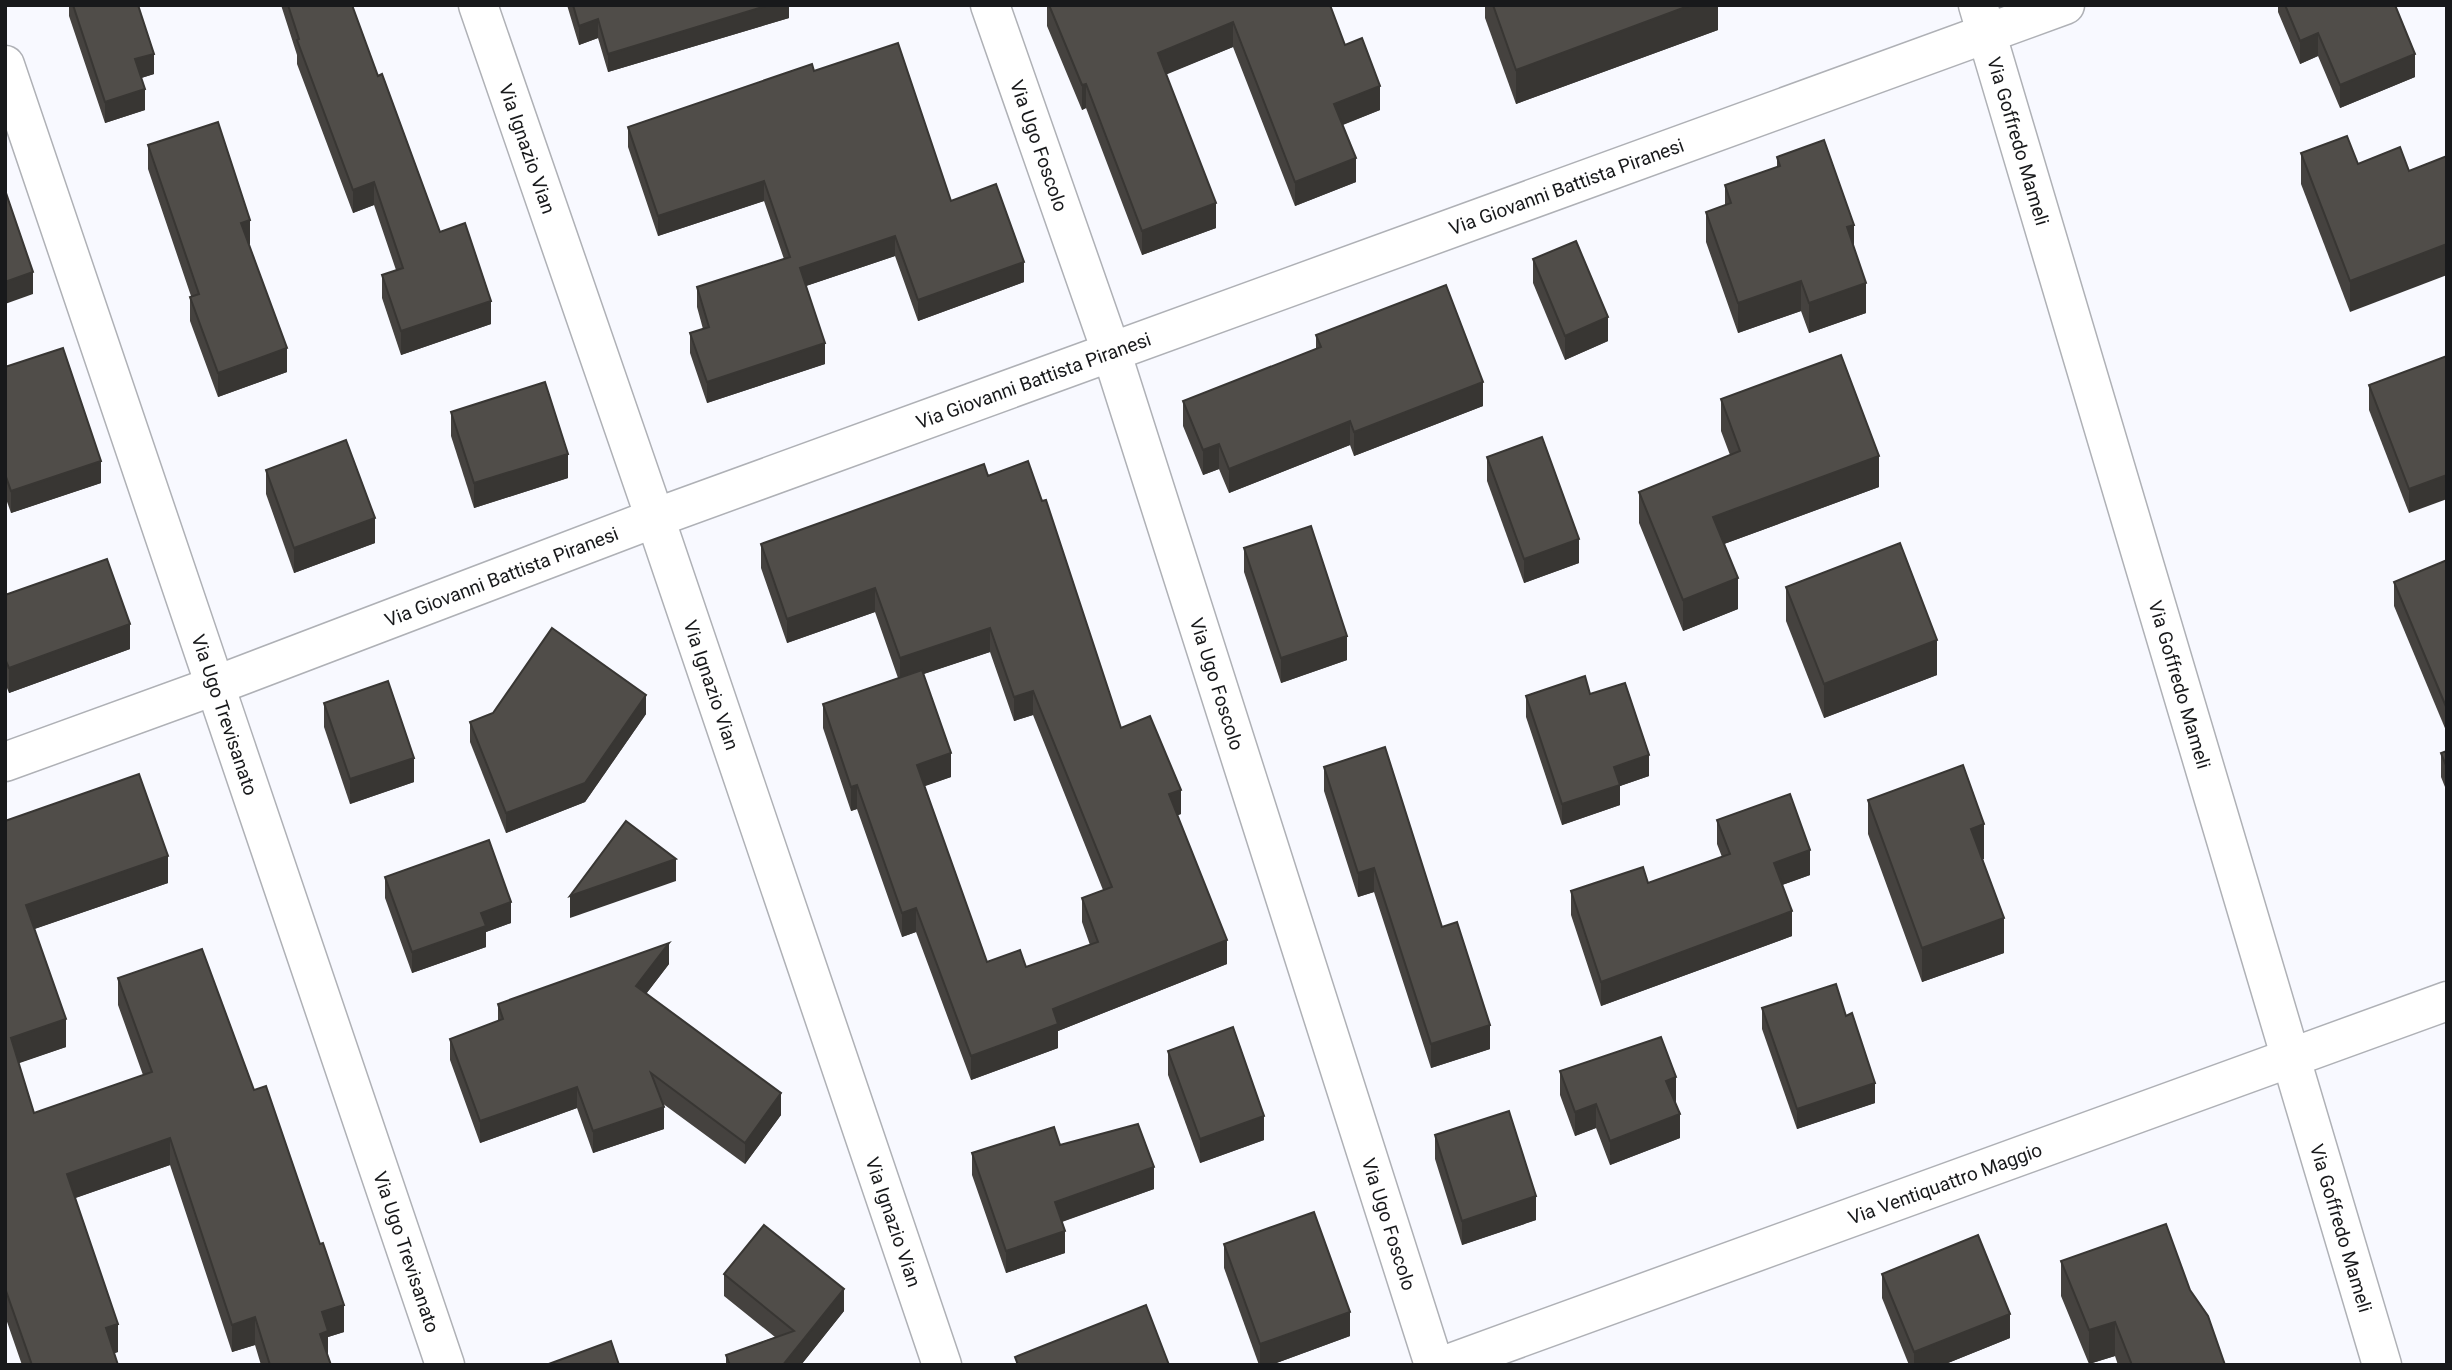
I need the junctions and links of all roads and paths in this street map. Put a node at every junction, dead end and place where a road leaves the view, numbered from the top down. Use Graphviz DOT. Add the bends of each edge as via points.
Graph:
graph roads {
  1 [pos="478,5"];
  2 [pos="990,5"];
  3 [pos="2065,5"];
  4 [pos="1982,20"];
  5 [pos="5,65"];
  6 [pos="1111,351"];
  7 [pos="655,518"];
  8 [pos="215,686"];
  9 [pos="5,762"];
  10 [pos="2447,1001"];
  11 [pos="2291,1058"];
  12 [pos="445,1365"];
  13 [pos="942,1365"];
  14 [pos="1433,1365"];
  15 [pos="1445,1365"];
  16 [pos="2382,1365"];
  1 -- 7 [label="street, Via Ignazio Vian"];
  2 -- 6 [label="street, Via Ugo Foscolo"];
  3 -- 4 [label="street, Via Giovanni Battista Piranesi"];
  4 -- 6 [label="street, Via Giovanni Battista Piranesi"];
  4 -- 11 [label="street, Via Goffredo Mameli"];
  5 -- 8 [label="street, Via Ugo Trevisanato"];
  6 -- 7 [label="street, Via Giovanni Battista Piranesi"];
  6 -- 14 [label="street, Via Ugo Foscolo"];
  7 -- 8 [label="street, Via Giovanni Battista Piranesi"];
  7 -- 13 [label="street, Via Ignazio Vian"];
  8 -- 9 [label="street, Via Giovanni Battista Piranesi"];
  8 -- 12 [label="street, Via Ugo Trevisanato"];
  10 -- 11 [label="street, Via Ventiquattro Maggio"];
  11 -- 15 [label="street, Via Ventiquattro Maggio"];
  11 -- 16 [label="street, Via Goffredo Mameli"];
}
